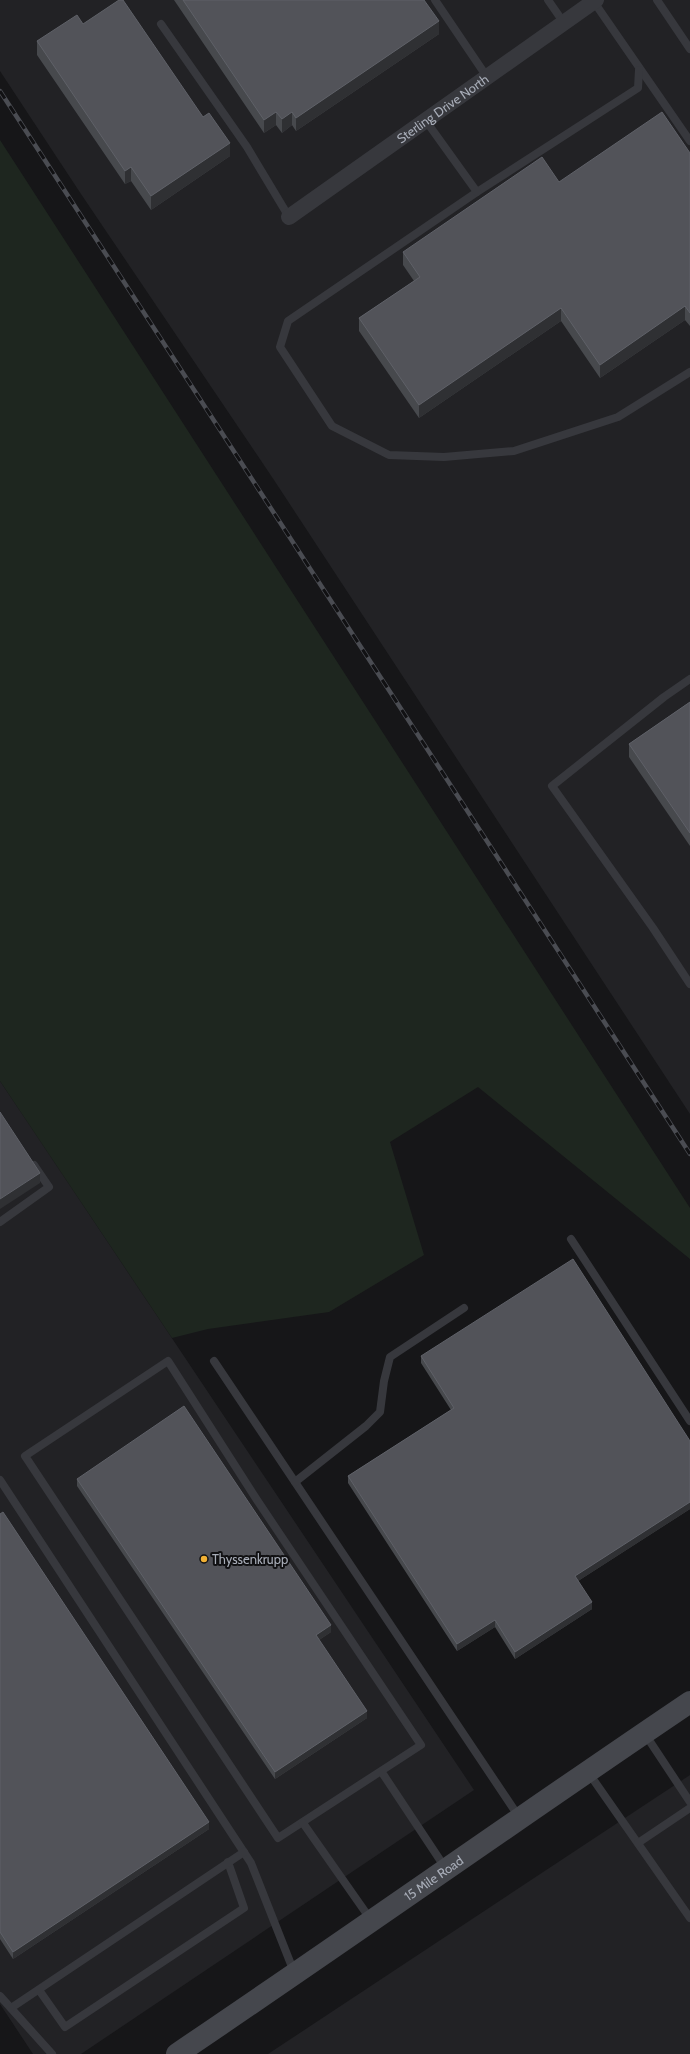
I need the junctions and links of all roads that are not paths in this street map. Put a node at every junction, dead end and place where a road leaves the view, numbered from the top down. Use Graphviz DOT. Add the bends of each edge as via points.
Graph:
graph roads {
  1 [pos="435,0"];
  2 [pos="548,0"];
  3 [pos="657,0"];
  4 [pos="595,1"];
  5 [pos="564,23"];
  6 [pos="161,24"];
  7 [pos="690,49"];
  8 [pos="639,70"];
  9 [pos="487,77"];
  10 [pos="426,121"];
  11 [pos="690,141"];
  12 [pos="477,192"];
  13 [pos="289,218"];
  14 [pos="690,372"];
  15 [pos="690,679"];
  16 [pos="690,984"];
  17 [pos="29,1156"];
  18 [pos="0,1222"];
  19 [pos="571,1239"];
  20 [pos="464,1308"];
  21 [pos="214,1361"];
  22 [pos="690,1421"];
  23 [pos="0,1480"];
  24 [pos="295,1482"];
  25 [pos="690,1702"];
  26 [pos="644,1733"];
  27 [pos="381,1771"];
  28 [pos="587,1772"];
  29 [pos="690,1802"];
  30 [pos="690,1808"];
  31 [pos="519,1817"];
  32 [pos="303,1823"];
  33 [pos="638,1843"];
  34 [pos="244,1852"];
  35 [pos="228,1862"];
  36 [pos="446,1870"];
  37 [pos="690,1918"];
  38 [pos="372,1922"];
  39 [pos="295,1975"];
  40 [pos="39,1990"];
  41 [pos="0,1996"];
  42 [pos="11,2008"];
  43 [pos="52,2054"];
  44 [pos="177,2054"];
  1 -- 9 [label="lane"];
  2 -- 5 [label="lane"];
  3 -- 7 [label="lane"];
  4 -- 5 [label="street, Sterling Drive North"];
  4 -- 8 [label="lane"];
  5 -- 9 [label="street, Sterling Drive North"];
  6 -- 13 [label="lane" via="247,147"];
  8 -- 11 [label="lane"];
  8 -- 12 [label="lane" via="638,88"];
  9 -- 10 [label="street, Sterling Drive North"];
  10 -- 12 [label="lane"];
  10 -- 13 [label="street, Sterling Drive North"];
  12 -- 14 [label="lane" via="288,321 280,347 332,426 389,454 444,457 514,451 618,417"];
  15 -- 16 [label="lane" via="552,786"];
  17 -- 18 [label="lane" via="49,1187"];
  19 -- 22 [label="lane"];
  20 -- 24 [label="lane" via="390,1356 380,1412"];
  21 -- 24 [label="lane"];
  23 -- 34 [label="lane"];
  24 -- 31 [label="lane"];
  25 -- 26 [label="main road, 15 Mile Road"];
  26 -- 28 [label="main road, 15 Mile Road"];
  26 -- 29 [label="lane"];
  27 -- 32 [label="lane"];
  27 -- 32 [label="lane" via="420,1745 168,1361 25,1456 278,1838"];
  27 -- 36 [label="lane"];
  28 -- 31 [label="main road, 15 Mile Road"];
  28 -- 33 [label="lane"];
  30 -- 33 [label="lane"];
  31 -- 36 [label="main road, 15 Mile Road"];
  32 -- 38 [label="lane"];
  33 -- 37 [label="lane"];
  34 -- 35 [label="lane"];
  34 -- 39 [label="lane" via="251,1863"];
  35 -- 40 [label="lane"];
  35 -- 40 [label="lane" via="244,1908 65,2027"];
  36 -- 38 [label="main road, 15 Mile Road"];
  38 -- 39 [label="main road, 15 Mile Road"];
  39 -- 44 [label="main road, 15 Mile Road"];
  40 -- 42 [label="lane"];
  41 -- 42 [label="lane"];
  42 -- 43 [label="lane"];
}
